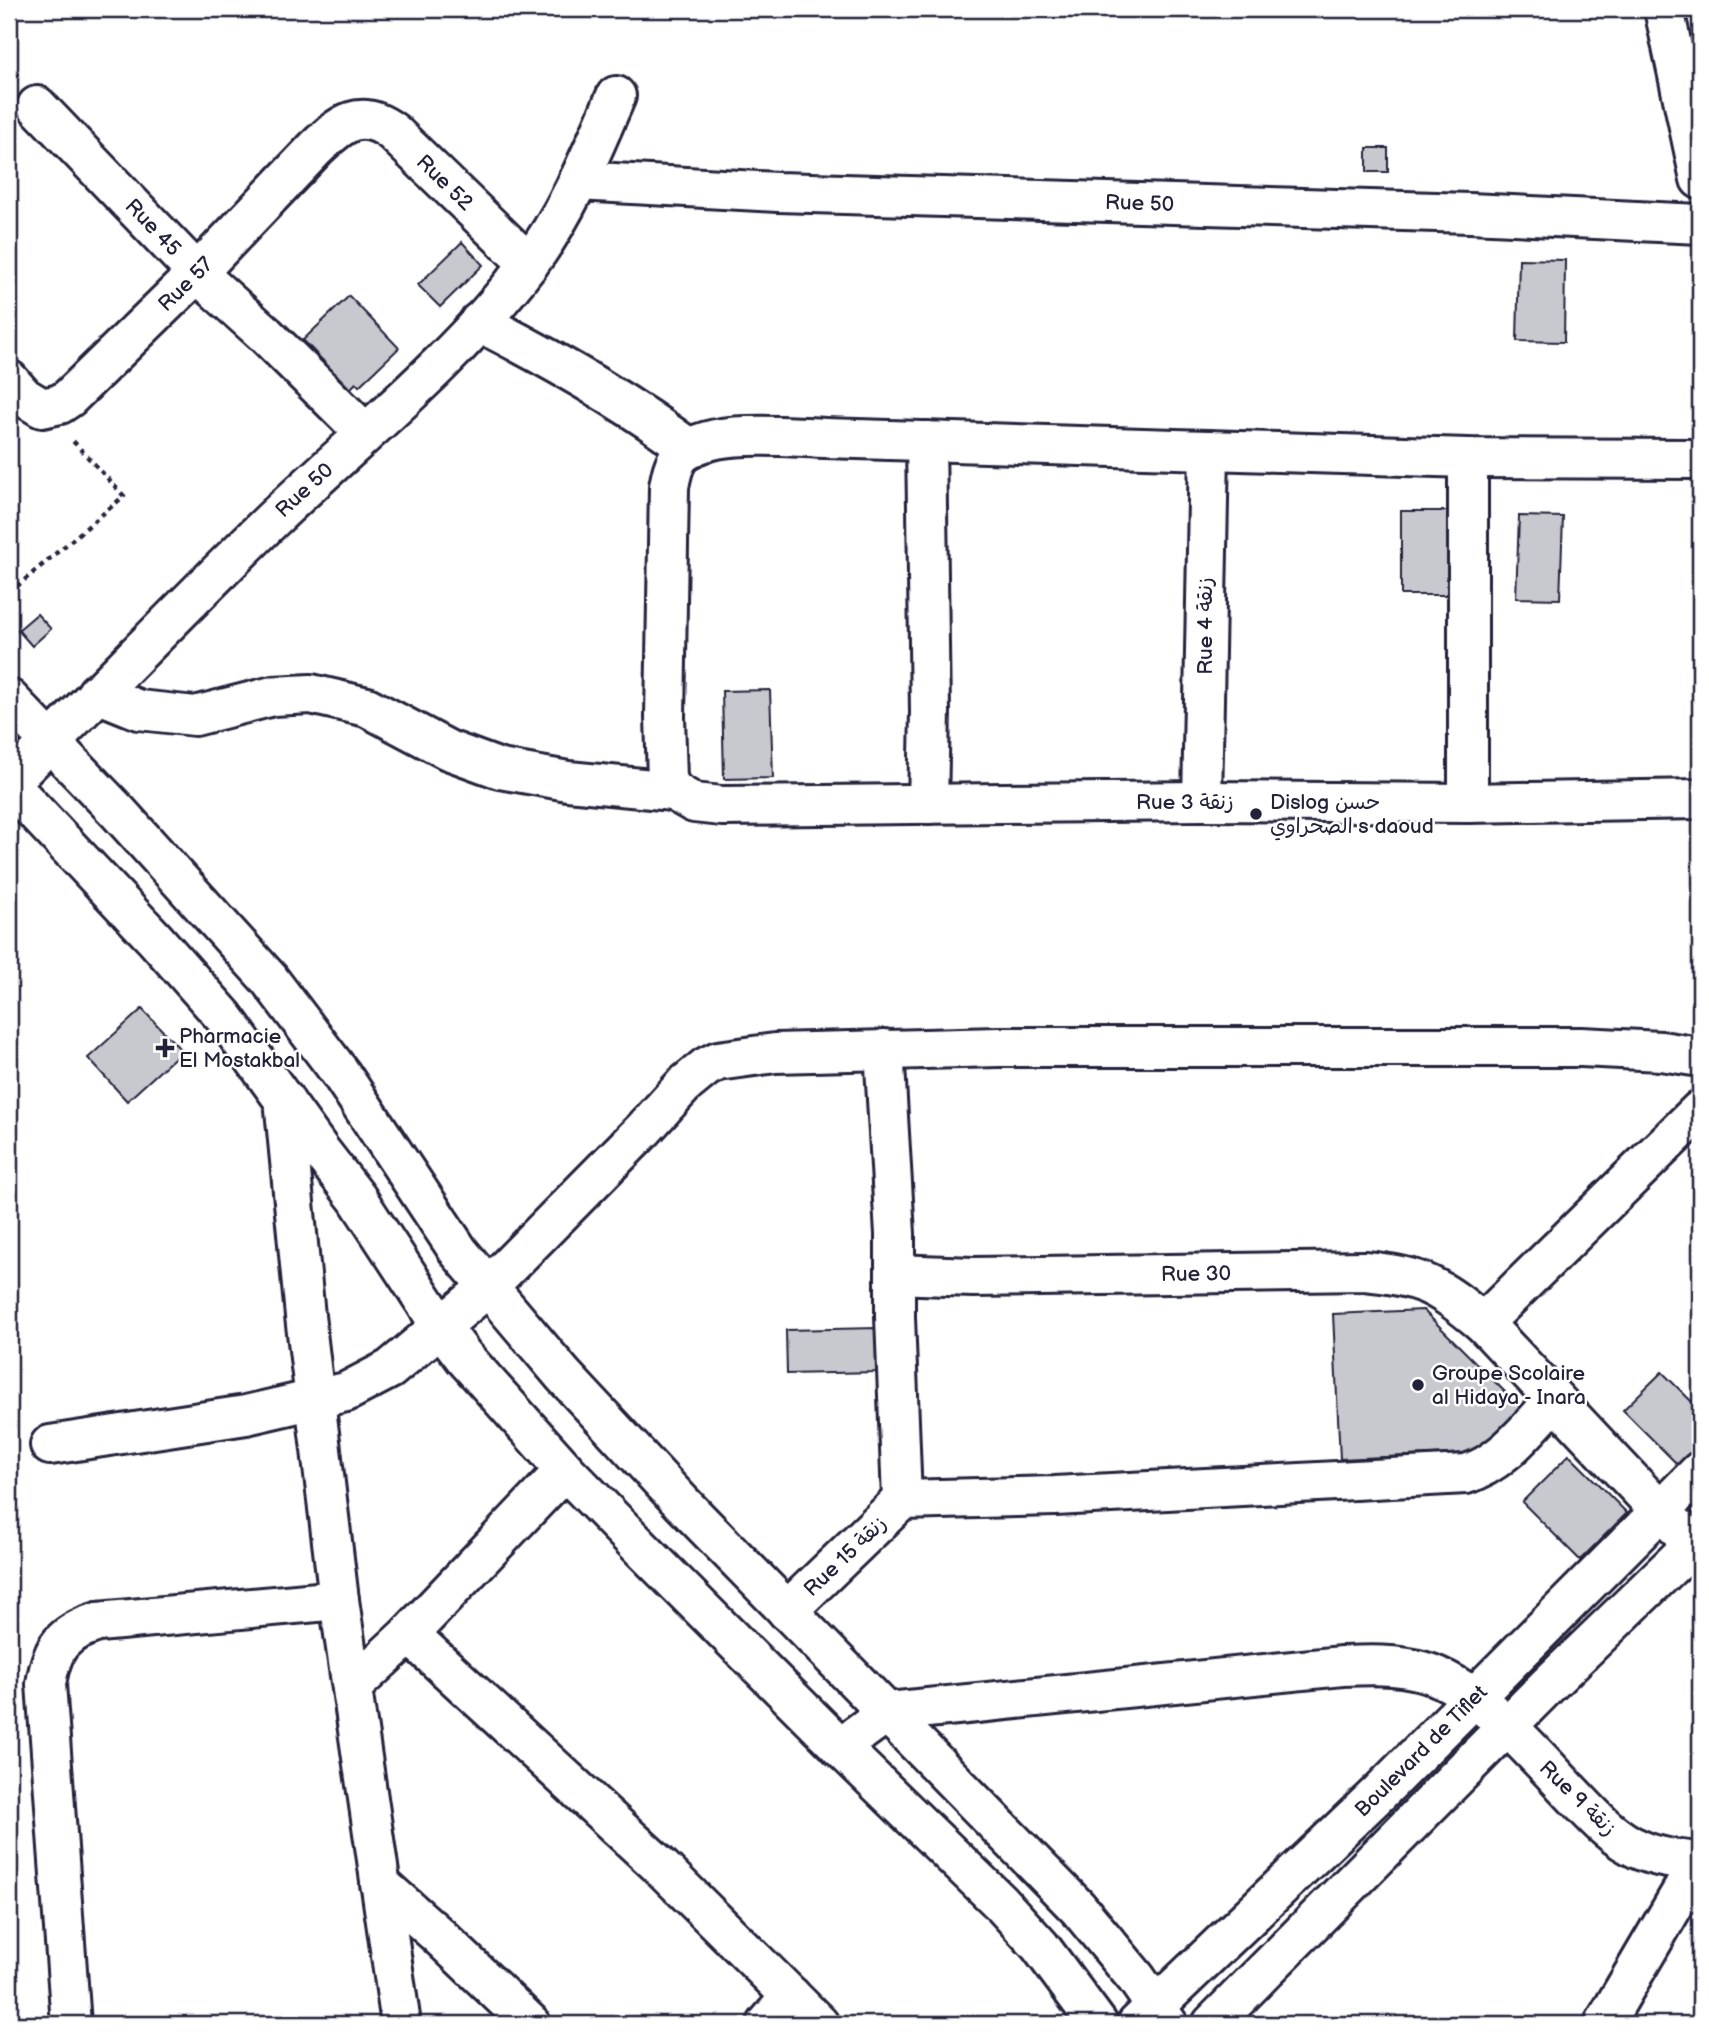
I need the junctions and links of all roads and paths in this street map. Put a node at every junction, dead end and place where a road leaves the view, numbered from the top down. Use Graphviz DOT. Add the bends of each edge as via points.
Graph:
graph roads {
  1 [pos="1664,9"];
  2 [pos="616,96"];
  3 [pos="37,106"];
  4 [pos="354,120"];
  5 [pos="1700,178"];
  6 [pos="578,181"];
  7 [pos="1700,224"];
  8 [pos="529,264"];
  9 [pos="197,273"];
  10 [pos="479,322"];
  11 [pos="9,380"];
  12 [pos="42,408"];
  13 [pos="365,433"];
  14 [pos="926,441"];
  15 [pos="690,449"];
  16 [pos="1209,450"];
  17 [pos="1468,458"];
  18 [pos="1700,459"];
  19 [pos="9,593"];
  20 [pos="97,693"];
  21 [pos="9,699"];
  22 [pos="51,741"];
  23 [pos="9,783"];
  24 [pos="673,791"];
  25 [pos="1700,799"];
  26 [pos="1202,801"];
  27 [pos="1468,803"];
  28 [pos="928,804"];
  29 [pos="884,1049"];
  30 [pos="1700,1057"];
  31 [pos="284,1099"];
  32 [pos="1700,1110"];
  33 [pos="895,1274"];
  34 [pos="488,1287"];
  35 [pos="1483,1323"];
  36 [pos="442,1328"];
  37 [pos="315,1399"];
  38 [pos="1555,1401"];
  39 [pos="50,1445"];
  40 [pos="565,1470"];
  41 [pos="1700,1471"];
  42 [pos="902,1500"];
  43 [pos="1660,1511"];
  44 [pos="1698,1543"];
  45 [pos="340,1600"];
  46 [pos="787,1611"];
  47 [pos="410,1634"];
  48 [pos="352,1687"];
  49 [pos="1474,1697"];
  50 [pos="888,1712"];
  51 [pos="1506,1727"];
  52 [pos="840,1747"];
  53 [pos="1700,1862"];
  54 [pos="380,1884"];
  55 [pos="779,2010"];
  56 [pos="1154,2018"];
  57 [pos="71,2024"];
  58 [pos="401,2024"];
  59 [pos="531,2024"];
  60 [pos="820,2024"];
  61 [pos="1098,2024"];
  62 [pos="1212,2024"];
  63 [pos="1604,2024"];
  1 -- 5 [label="street"];
  2 -- 6 [label="street, Rue 50"];
  3 -- 9 [label="street, Rue 45"];
  4 -- 8 [label="street, Rue 52" via="371,119 393,132"];
  4 -- 9 [label="street, Rue 57" via="333,131"];
  6 -- 7 [label="street, Rue 50"];
  6 -- 8 [label="street, Rue 50"];
  8 -- 10 [label="street, Rue 50"];
  9 -- 12 [label="street, Rue 57" via="69,398"];
  9 -- 13 [label="street, Rue 45"];
  10 -- 13 [label="street, Rue 50"];
  10 -- 15 [label="street" via="607,393"];
  11 -- 12 [label="street"];
  12 -- 19 [label="path" via="124,496"];
  13 -- 20 [label="street, Rue 50"];
  14 -- 15 [label="street" via="753,437 701,442"];
  14 -- 16 [label="street"];
  14 -- 28 [label="street"];
  15 -- 24 [label="street" via="676,463 669,487 665,717 667,779"];
  16 -- 17 [label="street"];
  16 -- 26 [label="street, Rue 4 زنقة"];
  17 -- 18 [label="street"];
  17 -- 27 [label="street"];
  20 -- 22 [label="street, Rue 50"];
  20 -- 24 [label="street, Rue 3 زنقة" via="139,710 195,716 273,696 311,694 367,708 448,750 500,769"];
  21 -- 22 [label="street"];
  22 -- 23 [label="street, Rue 50"];
  22 -- 34 [label="street" via="224,928 308,1028 459,1252"];
  23 -- 31 [label="street" via="224,1017"];
  24 -- 28 [label="street, Rue 3 زنقة" via="694,803 722,806"];
  25 -- 27 [label="street, Rue 3 زنقة"];
  26 -- 27 [label="street, Rue 3 زنقة"];
  26 -- 28 [label="street, Rue 3 زنقة"];
  29 -- 30 [label="street" via="1526,1046 1661,1051"];
  29 -- 33 [label="street"];
  29 -- 34 [label="street" via="744,1056 706,1067"];
  31 -- 36 [label="street" via="357,1198"];
  31 -- 37 [label="street"];
  32 -- 35 [label="street"];
  33 -- 35 [label="street, Rue 30" via="1400,1274 1437,1288"];
  33 -- 42 [label="street"];
  34 -- 36 [label="street"];
  34 -- 46 [label="street" via="611,1429"];
  35 -- 38 [label="street, Rue 30"];
  36 -- 37 [label="street" via="390,1369 346,1392"];
  36 -- 40 [label="street"];
  37 -- 39 [label="street" via="210,1421"];
  37 -- 45 [label="street"];
  38 -- 42 [label="street" via="1499,1456 1474,1471 1458,1474"];
  38 -- 43 [label="street, Rue 30"];
  40 -- 47 [label="street"];
  40 -- 52 [label="street"];
  41 -- 43 [label="street, Boulevard de Tiflet"];
  42 -- 46 [label="street, Rue 15 زنقة"];
  43 -- 44 [label="street, Rue 30"];
  43 -- 49 [label="street, Boulevard de Tiflet"];
  44 -- 51 [label="street, Boulevard de Tiflet"];
  45 -- 48 [label="street"];
  45 -- 57 [label="street" via="98,1622 70,1633 56,1649 49,1667 47,1698"];
  46 -- 50 [label="street"];
  47 -- 48 [label="street"];
  47 -- 55 [label="street" via="659,1865"];
  48 -- 54 [label="street"];
  49 -- 50 [label="street, Rue 9 زنقة" via="1423,1671 1379,1665"];
  49 -- 51 [label="street, Rue 9 زنقة"];
  49 -- 56 [label="street, Boulevard de Tiflet"];
  50 -- 52 [label="street"];
  50 -- 56 [label="street" via="1078,1908"];
  51 -- 53 [label="street, Rue 9 زنقة" via="1625,1842 1657,1856"];
  51 -- 62 [label="street, Boulevard de Tiflet"];
  52 -- 61 [label="street" via="1000,1902 1040,1946"];
  53 -- 63 [label="street"];
  54 -- 58 [label="street"];
  54 -- 59 [label="street"];
  55 -- 60 [label="street"];
}
